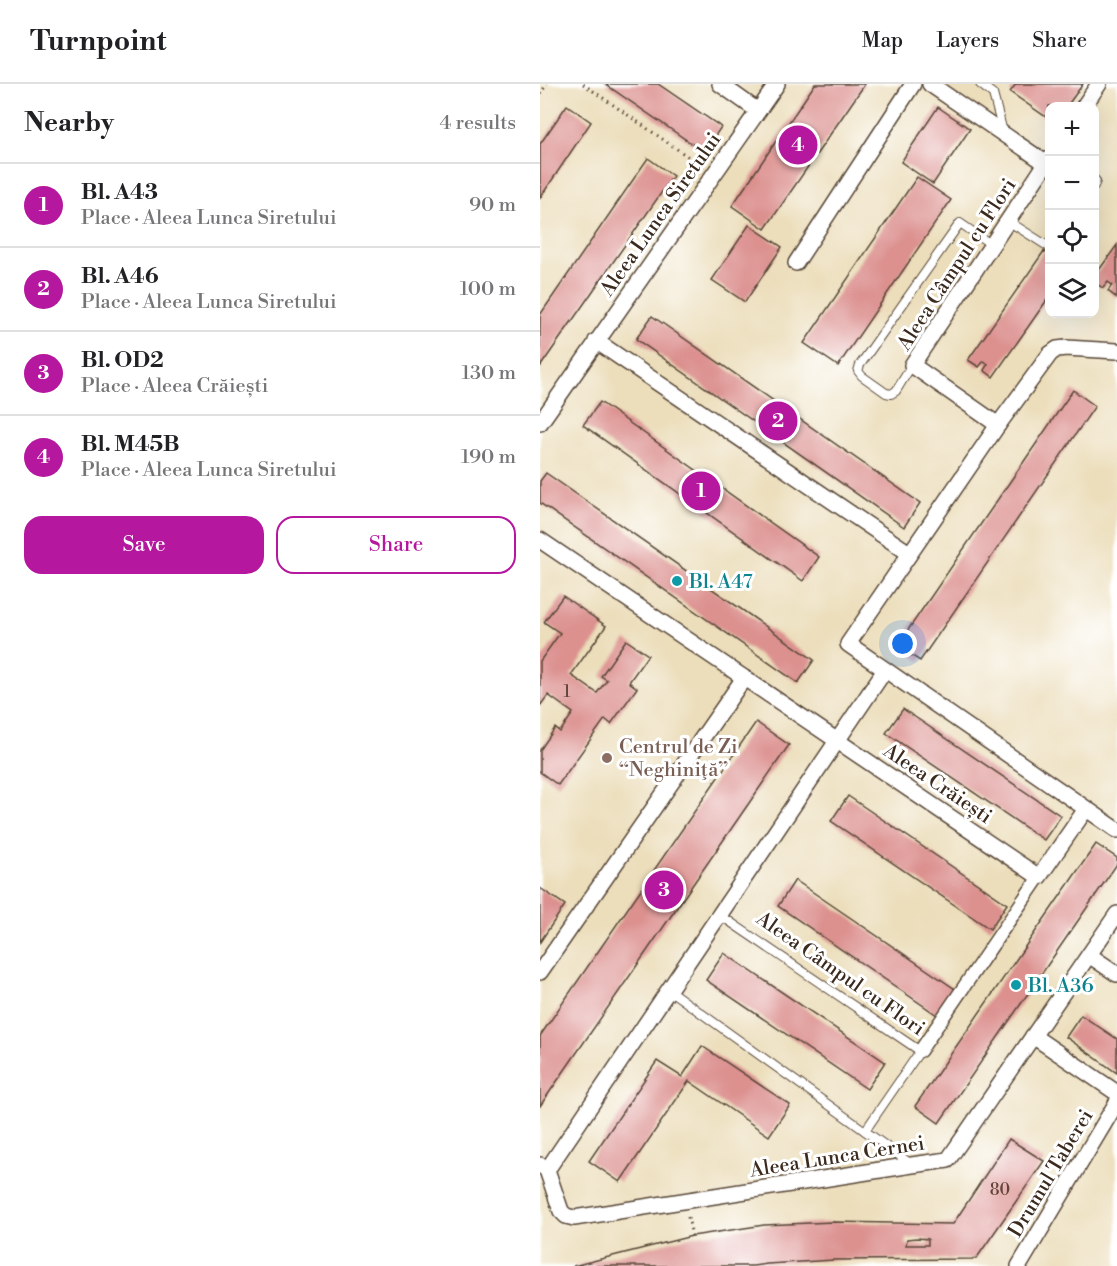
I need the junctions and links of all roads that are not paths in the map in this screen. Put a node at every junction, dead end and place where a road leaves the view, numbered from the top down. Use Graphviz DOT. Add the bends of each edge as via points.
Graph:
graph roads {
  1 [pos="720,84"];
  2 [pos="777,84"];
  3 [pos="913,84"];
  4 [pos="930,84"];
  5 [pos="980,84"];
  6 [pos="1100,84"];
  7 [pos="1087,102"];
  8 [pos="758,111"];
  9 [pos="1004,135"];
  10 [pos="1045,159"];
  11 [pos="1045,166"];
  12 [pos="1008,221"];
  13 [pos="1045,244"];
  14 [pos="992,245"];
  15 [pos="795,263"];
  16 [pos="596,341"];
  17 [pos="1117,351"];
  18 [pos="912,365"];
  19 [pos="540,423"];
  20 [pos="998,425"];
  21 [pos="540,540"];
  22 [pos="909,553"];
  23 [pos="885,670"];
  24 [pos="744,678"];
  25 [pos="837,741"];
  26 [pos="1086,809"];
  27 [pos="1117,830"];
  28 [pos="1039,877"];
  29 [pos="1117,914"];
  30 [pos="720,915"];
  31 [pos="1089,955"];
  32 [pos="540,972"];
  33 [pos="1117,974"];
  34 [pos="669,990"];
  35 [pos="1033,1036"];
  36 [pos="920,1051"];
  37 [pos="1117,1093"];
  38 [pos="1117,1102"];
  39 [pos="865,1131"];
  40 [pos="912,1165"];
  41 [pos="543,1168"];
  42 [pos="1019,1266"];
  1 -- 8 [label="street"];
  2 -- 8 [label="street, Aleea Lunca Siretului"];
  3 -- 15 [label="street"];
  4 -- 9 [label="street"];
  5 -- 9 [label="lane" via="993,94"];
  6 -- 7 [label="street"];
  8 -- 16 [label="street, Aleea Lunca Siretului"];
  9 -- 10 [label="street"];
  11 -- 12 [label="street, Aleea Câmpul cu Flori"];
  12 -- 13 [label="lane"];
  12 -- 14 [label="street, Aleea Câmpul cu Flori"];
  14 -- 18 [label="street, Aleea Câmpul cu Flori"];
  14 -- 18 [label="lane" via="960,224 858,371 891,394"];
  16 -- 19 [label="street, Aleea Lunca Siretului"];
  16 -- 22 [label="street"];
  17 -- 20 [label="street" via="1057,349"];
  18 -- 20 [label="street, Aleea Câmpul cu Flori"];
  20 -- 22 [label="street"];
  21 -- 24 [label="street, Aleea Crăiești"];
  22 -- 23 [label="street" via="849,644"];
  23 -- 25 [label="street"];
  23 -- 26 [label="street"];
  24 -- 25 [label="street, Aleea Crăiești"];
  24 -- 32 [label="street"];
  25 -- 28 [label="street, Aleea Crăiești"];
  25 -- 30 [label="street"];
  26 -- 27 [label="street"];
  26 -- 28 [label="street"];
  28 -- 36 [label="street"];
  29 -- 31 [label="street, Aleea Lunca Cernei"];
  30 -- 34 [label="street"];
  30 -- 36 [label="lane, Aleea Câmpul cu Flori"];
  31 -- 33 [label="street"];
  31 -- 35 [label="street, Aleea Lunca Cernei"];
  34 -- 39 [label="lane"];
  34 -- 41 [label="street"];
  35 -- 37 [label="street"];
  35 -- 40 [label="street, Aleea Lunca Cernei" via="948,1160"];
  36 -- 39 [label="lane, Aleea Câmpul cu Flori"];
  38 -- 42 [label="street, Drumul Taberei"];
  39 -- 40 [label="lane"];
  40 -- 41 [label="street, Aleea Lunca Cernei" via="573,1218 561,1211"];
}
